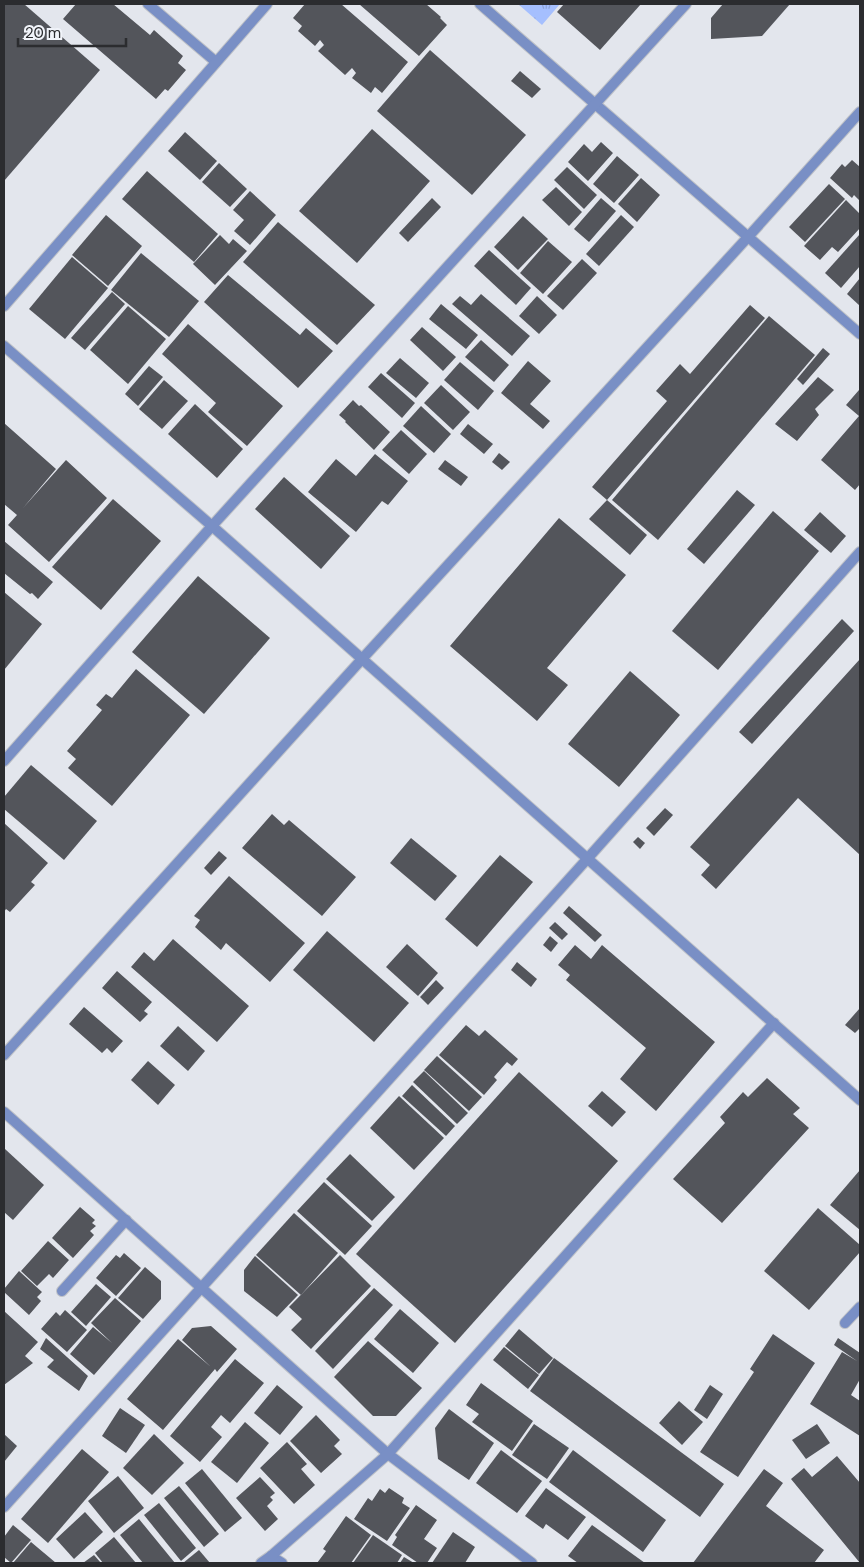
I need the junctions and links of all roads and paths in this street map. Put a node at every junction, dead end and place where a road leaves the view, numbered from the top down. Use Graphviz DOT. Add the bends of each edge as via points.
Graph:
graph roads {
  1 [pos="148,4"];
  2 [pos="267,4"];
  3 [pos="480,4"];
  4 [pos="686,4"];
  5 [pos="216,62"];
  6 [pos="596,104"];
  7 [pos="860,112"];
  8 [pos="748,237"];
  9 [pos="4,306"];
  10 [pos="860,334"];
  11 [pos="4,346"];
  12 [pos="212,526"];
  13 [pos="860,552"];
  14 [pos="362,659"];
  15 [pos="4,761"];
  16 [pos="588,858"];
  17 [pos="774,1023"];
  18 [pos="4,1056"];
  19 [pos="860,1100"];
  20 [pos="4,1112"];
  21 [pos="126,1220"];
  22 [pos="202,1288"];
  23 [pos="62,1291"];
  24 [pos="860,1307"];
  25 [pos="845,1323"];
  26 [pos="388,1454"];
  27 [pos="4,1507"];
  28 [pos="271,1556"];
  29 [pos="260,1563"];
  30 [pos="282,1563"];
  31 [pos="532,1563"];
  1 -- 5 [label="street"];
  2 -- 5 [label="street"];
  3 -- 6 [label="street"];
  4 -- 6 [label="street"];
  5 -- 9 [label="street"];
  6 -- 8 [label="street"];
  6 -- 12 [label="street"];
  7 -- 8 [label="street"];
  8 -- 10 [label="street"];
  8 -- 14 [label="street"];
  11 -- 12 [label="street"];
  12 -- 14 [label="street"];
  12 -- 15 [label="street"];
  13 -- 16 [label="street"];
  14 -- 16 [label="street"];
  14 -- 18 [label="street"];
  16 -- 17 [label="street"];
  16 -- 22 [label="street"];
  17 -- 19 [label="street"];
  17 -- 26 [label="street"];
  20 -- 21 [label="street"];
  21 -- 22 [label="street"];
  21 -- 23 [label="street"];
  22 -- 26 [label="street"];
  22 -- 27 [label="street"];
  24 -- 25 [label="street"];
  26 -- 28 [label="street"];
  26 -- 31 [label="street"];
  28 -- 29 [label="street"];
  28 -- 30 [label="street"];
}
